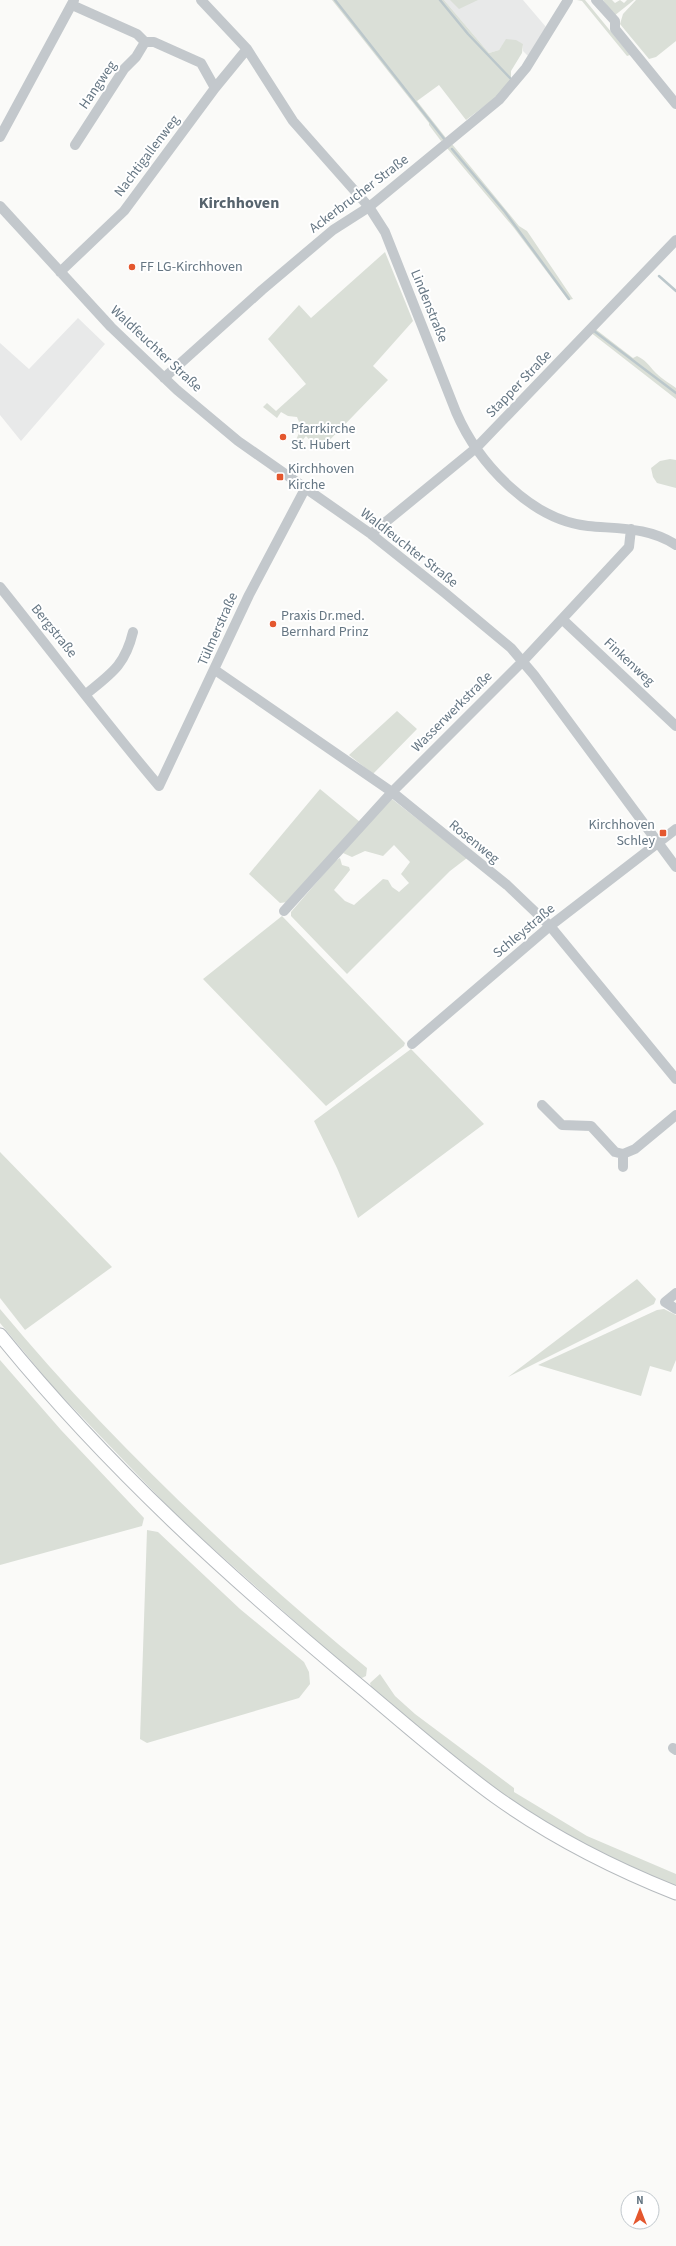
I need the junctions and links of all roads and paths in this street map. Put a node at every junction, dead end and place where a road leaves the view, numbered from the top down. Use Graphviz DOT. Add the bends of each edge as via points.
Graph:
graph roads {
  1 [pos="201,0"];
  2 [pos="568,0"];
  3 [pos="596,0"];
  4 [pos="73,2"];
  5 [pos="144,42"];
  6 [pos="247,49"];
  7 [pos="215,88"];
  8 [pos="676,104"];
  9 [pos="0,136"];
  10 [pos="75,145"];
  11 [pos="0,206"];
  12 [pos="369,207"];
  13 [pos="676,240"];
  14 [pos="60,272"];
  15 [pos="164,378"];
  16 [pos="476,448"];
  17 [pos="306,486"];
  18 [pos="631,529"];
  19 [pos="371,534"];
  20 [pos="676,545"];
  21 [pos="0,586"];
  22 [pos="562,619"];
  23 [pos="133,632"];
  24 [pos="523,662"];
  25 [pos="215,670"];
  26 [pos="86,694"];
  27 [pos="676,726"];
  28 [pos="159,786"];
  29 [pos="392,792"];
  30 [pos="676,829"];
  31 [pos="657,843"];
  32 [pos="676,867"];
  33 [pos="284,912"];
  34 [pos="550,926"];
  35 [pos="412,1044"];
  36 [pos="676,1079"];
  37 [pos="542,1106"];
  38 [pos="676,1115"];
  39 [pos="623,1154"];
  40 [pos="623,1167"];
  41 [pos="676,1292"];
  42 [pos="676,1309"];
  43 [pos="0,1335"];
  44 [pos="676,1893"];
  1 -- 6 [label="street, Lindenstraße"];
  2 -- 12 [label="street, Ackerbrucher Straße" via="526,68 499,100"];
  3 -- 8 [label="street" via="615,21 615,29"];
  4 -- 5 [label="street" via="138,34"];
  4 -- 9 [label="street"];
  5 -- 7 [label="street" via="154,42 201,63"];
  5 -- 10 [label="street, Hangweg"];
  6 -- 7 [label="street, Nachtigallenweg"];
  6 -- 12 [label="street, Lindenstraße" via="293,121"];
  7 -- 14 [label="street, Nachtigallenweg" via="124,211"];
  11 -- 14 [label="street, Waldfeuchter Straße"];
  12 -- 15 [label="street, Ackerbrucher Straße" via="312,247"];
  12 -- 16 [label="street, Lindenstraße" via="384,232 456,412 467,436"];
  13 -- 16 [label="street, Stapper Straße"];
  14 -- 15 [label="street, Waldfeuchter Straße" via="114,331"];
  15 -- 17 [label="street, Waldfeuchter Straße" via="238,441"];
  16 -- 18 [label="street, Lindenstraße" via="517,493 529,504 544,512 562,521 587,526"];
  16 -- 19 [label="street, Stapper Straße"];
  17 -- 19 [label="street, Waldfeuchter Straße"];
  17 -- 25 [label="street, Tülmerstraße" via="262,568"];
  18 -- 20 [label="street, Lindenstraße" via="650,532"];
  18 -- 22 [label="street, Wasserwerkstraße" via="629,547"];
  19 -- 24 [label="street, Waldfeuchter Straße" via="445,593"];
  21 -- 26 [label="street, Bergstraße"];
  22 -- 24 [label="street, Wasserwerkstraße"];
  22 -- 27 [label="street, Finkenweg"];
  23 -- 26 [label="street" via="129,647 117,669"];
  24 -- 29 [label="street, Wasserwerkstraße"];
  24 -- 31 [label="street, Waldfeuchter Straße"];
  25 -- 28 [label="street, Tülmerstraße"];
  25 -- 29 [label="street, Rosenweg"];
  26 -- 28 [label="street, Bergstraße" via="121,742"];
  29 -- 33 [label="street, Wasserwerkstraße"];
  29 -- 34 [label="street, Rosenweg" via="506,885"];
  30 -- 31 [label="street, Schleystraße"];
  31 -- 32 [label="street, Waldfeuchter Straße"];
  31 -- 34 [label="street, Schleystraße"];
  34 -- 35 [label="street, Schleystraße"];
  34 -- 36 [label="street, Rosenweg"];
  37 -- 39 [label="street" via="562,1125 591,1126 615,1152"];
  38 -- 39 [label="street" via="635,1149"];
  39 -- 40 [label="street"];
  41 -- 42 [label="street" via="665,1302"];
  43 -- 44 [label="main road" via="106,1454 184,1532 271,1612 428,1744 497,1797 555,1835 609,1864"];
}
